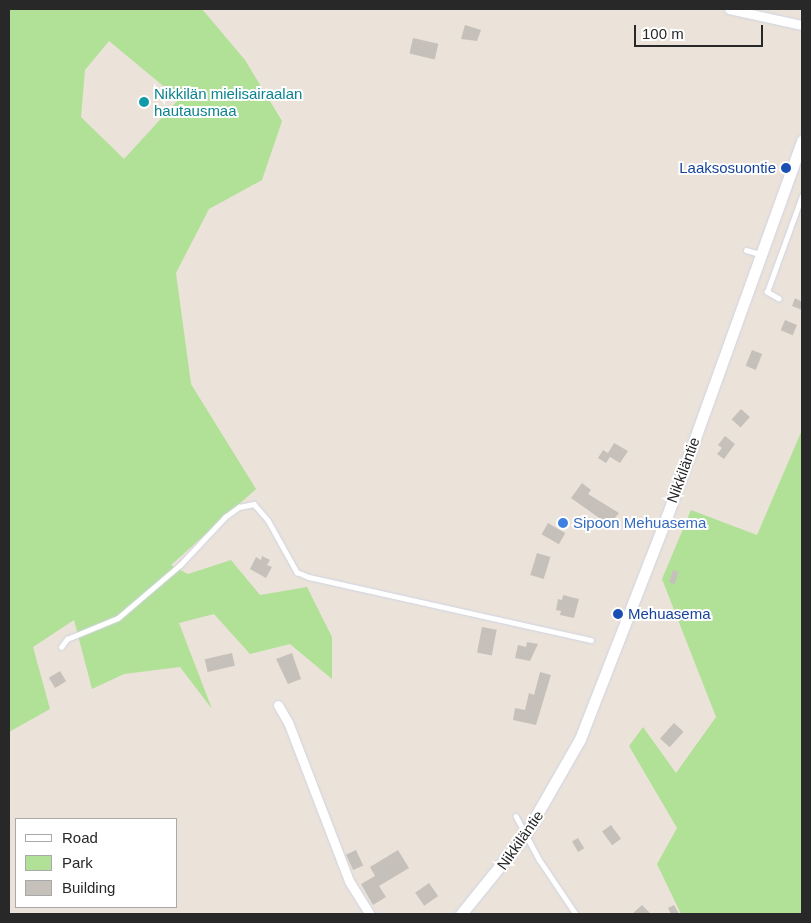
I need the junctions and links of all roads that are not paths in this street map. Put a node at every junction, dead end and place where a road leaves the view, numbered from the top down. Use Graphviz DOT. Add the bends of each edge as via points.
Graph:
graph roads {
  1 [pos="729,9"];
  2 [pos="802,25"];
  3 [pos="802,141"];
  4 [pos="802,196"];
  5 [pos="746,250"];
  6 [pos="761,255"];
  7 [pos="779,299"];
  8 [pos="591,640"];
  9 [pos="60,647"];
  10 [pos="278,705"];
  11 [pos="516,816"];
  12 [pos="525,835"];
  13 [pos="370,914"];
  14 [pos="461,914"];
  15 [pos="576,914"];
  1 -- 2 [label="street"];
  3 -- 6 [label="street, Nikkiläntie"];
  4 -- 7 [label="lane" via="767,292"];
  5 -- 6 [label="lane"];
  6 -- 12 [label="street, Nikkiläntie" via="580,739"];
  8 -- 9 [label="lane" via="308,578 297,572 268,520 254,504 239,507 225,517 180,565 118,618 67,639"];
  10 -- 13 [label="street" via="288,722 350,881"];
  11 -- 12 [label="lane"];
  12 -- 14 [label="street, Nikkiläntie"];
  12 -- 15 [label="lane"];
}
